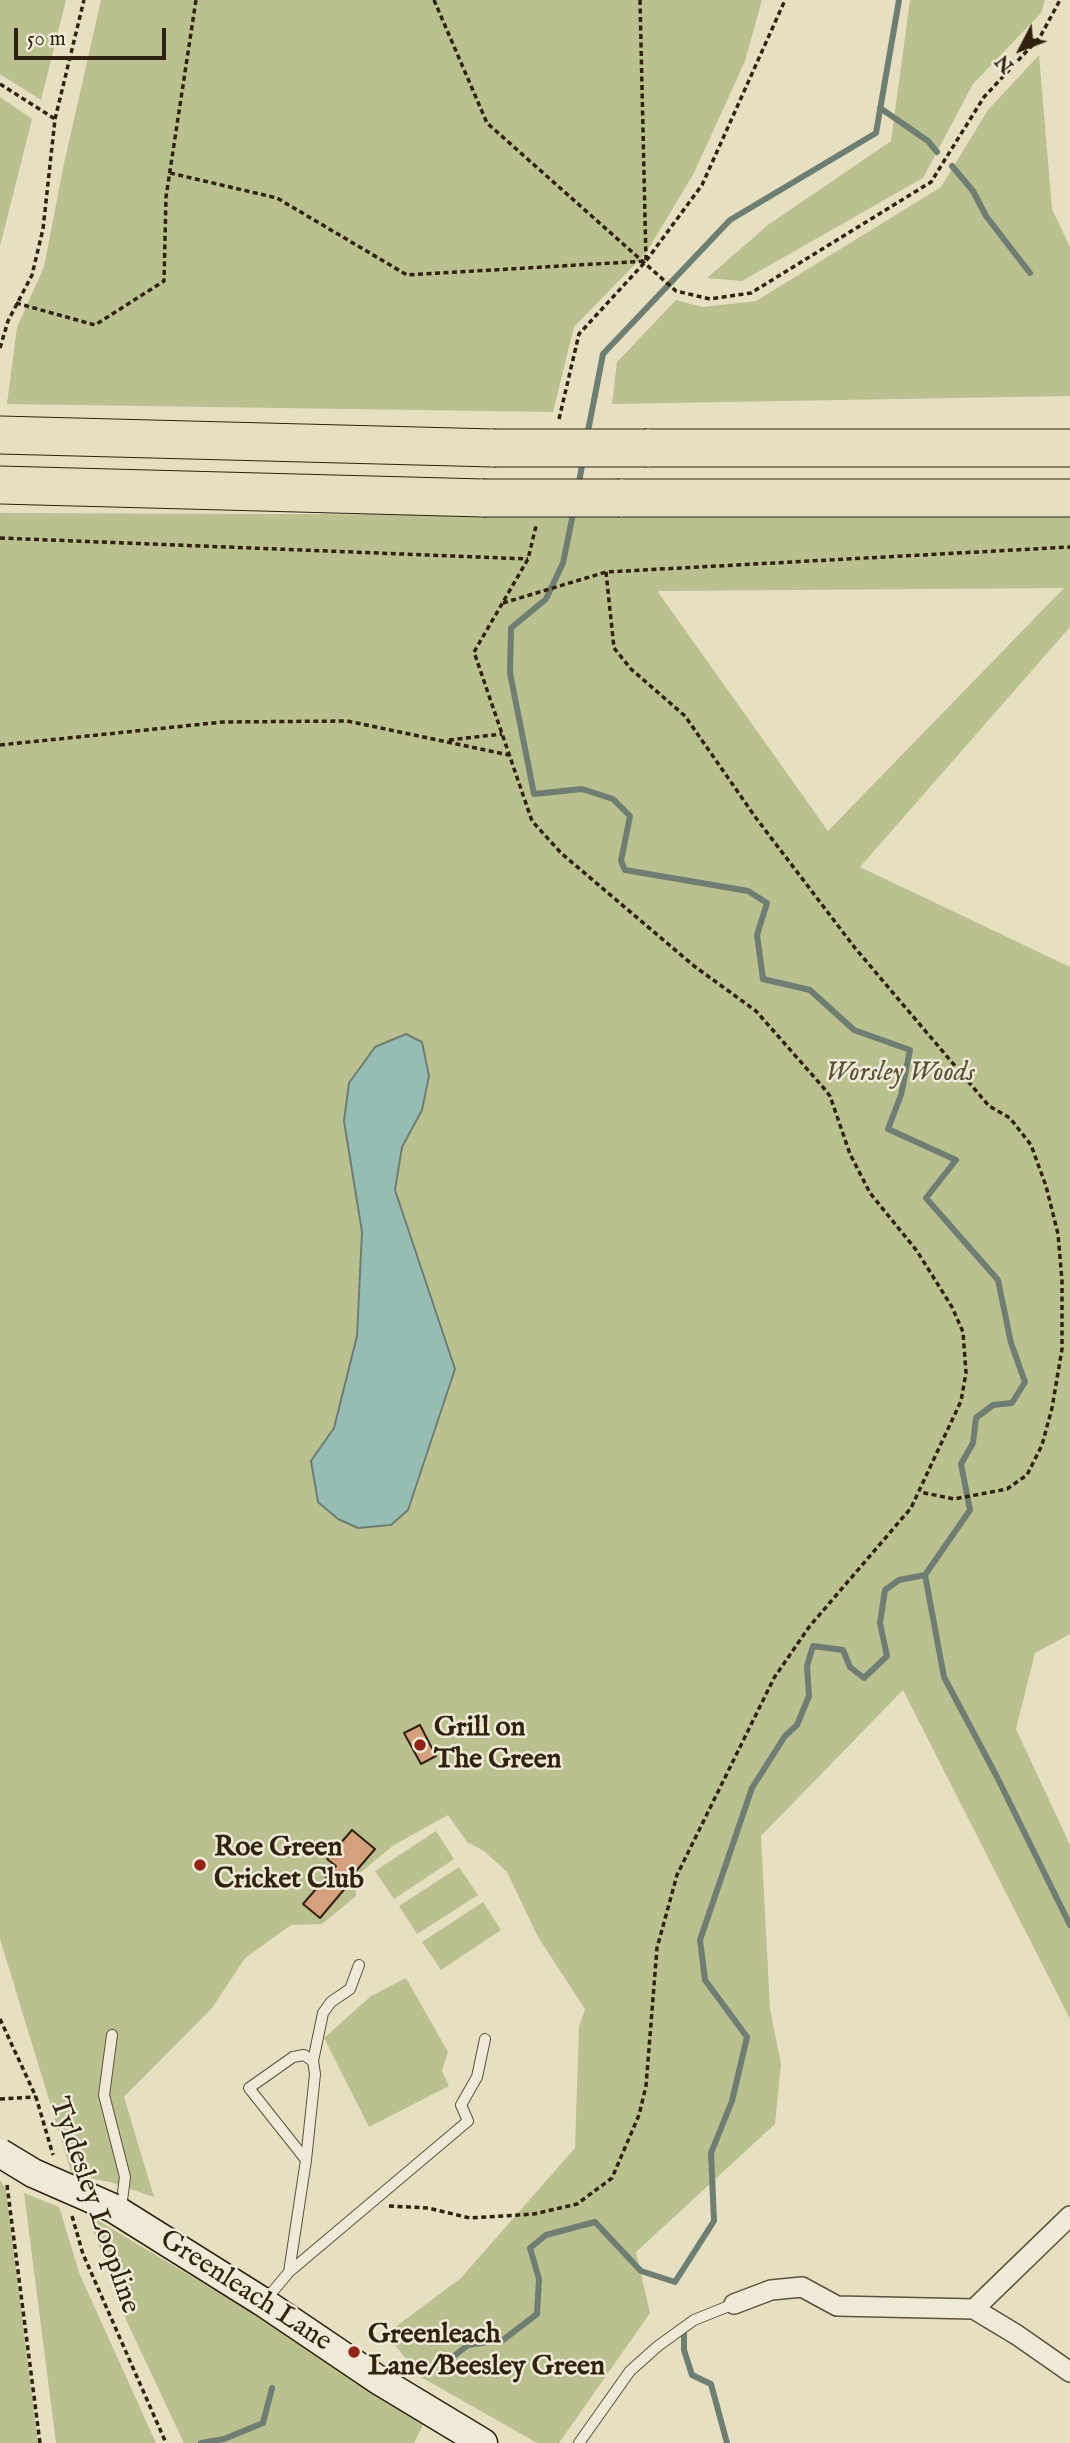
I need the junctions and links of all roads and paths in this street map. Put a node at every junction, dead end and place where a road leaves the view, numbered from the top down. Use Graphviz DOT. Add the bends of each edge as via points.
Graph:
graph roads {
  1 [pos="84,0"];
  2 [pos="196,0"];
  3 [pos="434,0"];
  4 [pos="640,0"];
  5 [pos="785,0"];
  6 [pos="1060,0"];
  7 [pos="0,85"];
  8 [pos="55,119"];
  9 [pos="170,173"];
  10 [pos="646,261"];
  11 [pos="16,303"];
  12 [pos="0,348"];
  13 [pos="557,426"];
  14 [pos="3,435"];
  15 [pos="1067,448"];
  16 [pos="0,485"];
  17 [pos="1070,498"];
  18 [pos="535,532"];
  19 [pos="0,538"];
  20 [pos="1070,547"];
  21 [pos="528,559"];
  22 [pos="607,572"];
  23 [pos="503,603"];
  24 [pos="502,734"];
  25 [pos="442,741"];
  26 [pos="0,745"];
  27 [pos="509,755"];
  28 [pos="920,1492"];
  29 [pos="359,1965"];
  30 [pos="0,2019"];
  31 [pos="113,2035"];
  32 [pos="485,2039"];
  33 [pos="313,2061"];
  34 [pos="36,2097"];
  35 [pos="0,2099"];
  36 [pos="306,2160"];
  37 [pos="55,2162"];
  38 [pos="3,2165"];
  39 [pos="368,2205"];
  40 [pos="117,2210"];
  41 [pos="71,2215"];
  42 [pos="1070,2216"];
  43 [pos="289,2272"];
  44 [pos="263,2302"];
  45 [pos="734,2304"];
  46 [pos="974,2309"];
  47 [pos="1070,2372"];
  48 [pos="40,2443"];
  49 [pos="166,2443"];
  50 [pos="483,2443"];
  51 [pos="579,2443"];
  1 -- 8 [label="path"];
  2 -- 9 [label="path"];
  3 -- 10 [label="path" via="487,123"];
  4 -- 10 [label="path"];
  5 -- 10 [label="path" via="714,164"];
  6 -- 10 [label="path" via="1041,37 984,97 931,182 751,293 710,299 676,291"];
  7 -- 8 [label="path"];
  8 -- 11 [label="path" via="43,229 33,275"];
  9 -- 10 [label="path" via="277,198 407,275"];
  9 -- 11 [label="path" via="164,281 95,325"];
  10 -- 13 [label="path" via="579,334"];
  11 -- 12 [label="path"];
  14 -- 15 [label="highway, bridge" via="493,448"];
  16 -- 17 [label="highway, bridge" via="483,498"];
  18 -- 21 [label="path"];
  19 -- 21 [label="path"];
  20 -- 22 [label="path"];
  21 -- 23 [label="path"];
  22 -- 23 [label="path"];
  22 -- 28 [label="path" via="614,648 631,670 685,716 863,958 989,1106 1010,1118 1031,1145 1046,1186 1058,1234 1062,1349 1047,1429 1034,1464 1017,1484 994,1493 942,1498"];
  23 -- 24 [label="path" via="474,652"];
  24 -- 25 [label="path"];
  24 -- 27 [label="path"];
  25 -- 26 [label="path" via="347,721 223,722"];
  25 -- 27 [label="path"];
  27 -- 28 [label="path" via="532,821 542,834 694,966 756,1011 822,1086 870,1193 942,1287 962,1332 966,1373 961,1401"];
  28 -- 39 [label="path" via="893,1532 809,1627 774,1678 677,1875 657,1948 646,2086 612,2178 577,2204 534,2214 470,2218 428,2208"];
  29 -- 33 [label="lane" via="345,1994 323,2013"];
  30 -- 34 [label="path, Tyldesley Loopline"];
  31 -- 40 [label="lane" via="104,2095 125,2177"];
  32 -- 39 [label="lane" via="477,2077 461,2105 468,2121"];
  33 -- 36 [label="lane"];
  33 -- 36 [label="lane" via="304,2055 293,2057 249,2088"];
  34 -- 35 [label="path"];
  34 -- 37 [label="path, Tyldesley Loopline"];
  36 -- 43 [label="lane"];
  38 -- 40 [label="street, Greenleach Lane, bridge" via="33,2173"];
  38 -- 48 [label="path"];
  39 -- 43 [label="lane"];
  40 -- 44 [label="street, Greenleach Lane"];
  41 -- 49 [label="path, Tyldesley Loopline" via="83,2254"];
  42 -- 46 [label="street"];
  43 -- 44 [label="lane"];
  44 -- 50 [label="street, Greenleach Lane"];
  45 -- 46 [label="street" via="771,2290 803,2287 837,2306"];
  45 -- 51 [label="lane" via="694,2320 657,2346 630,2371"];
  46 -- 47 [label="street"];
}
